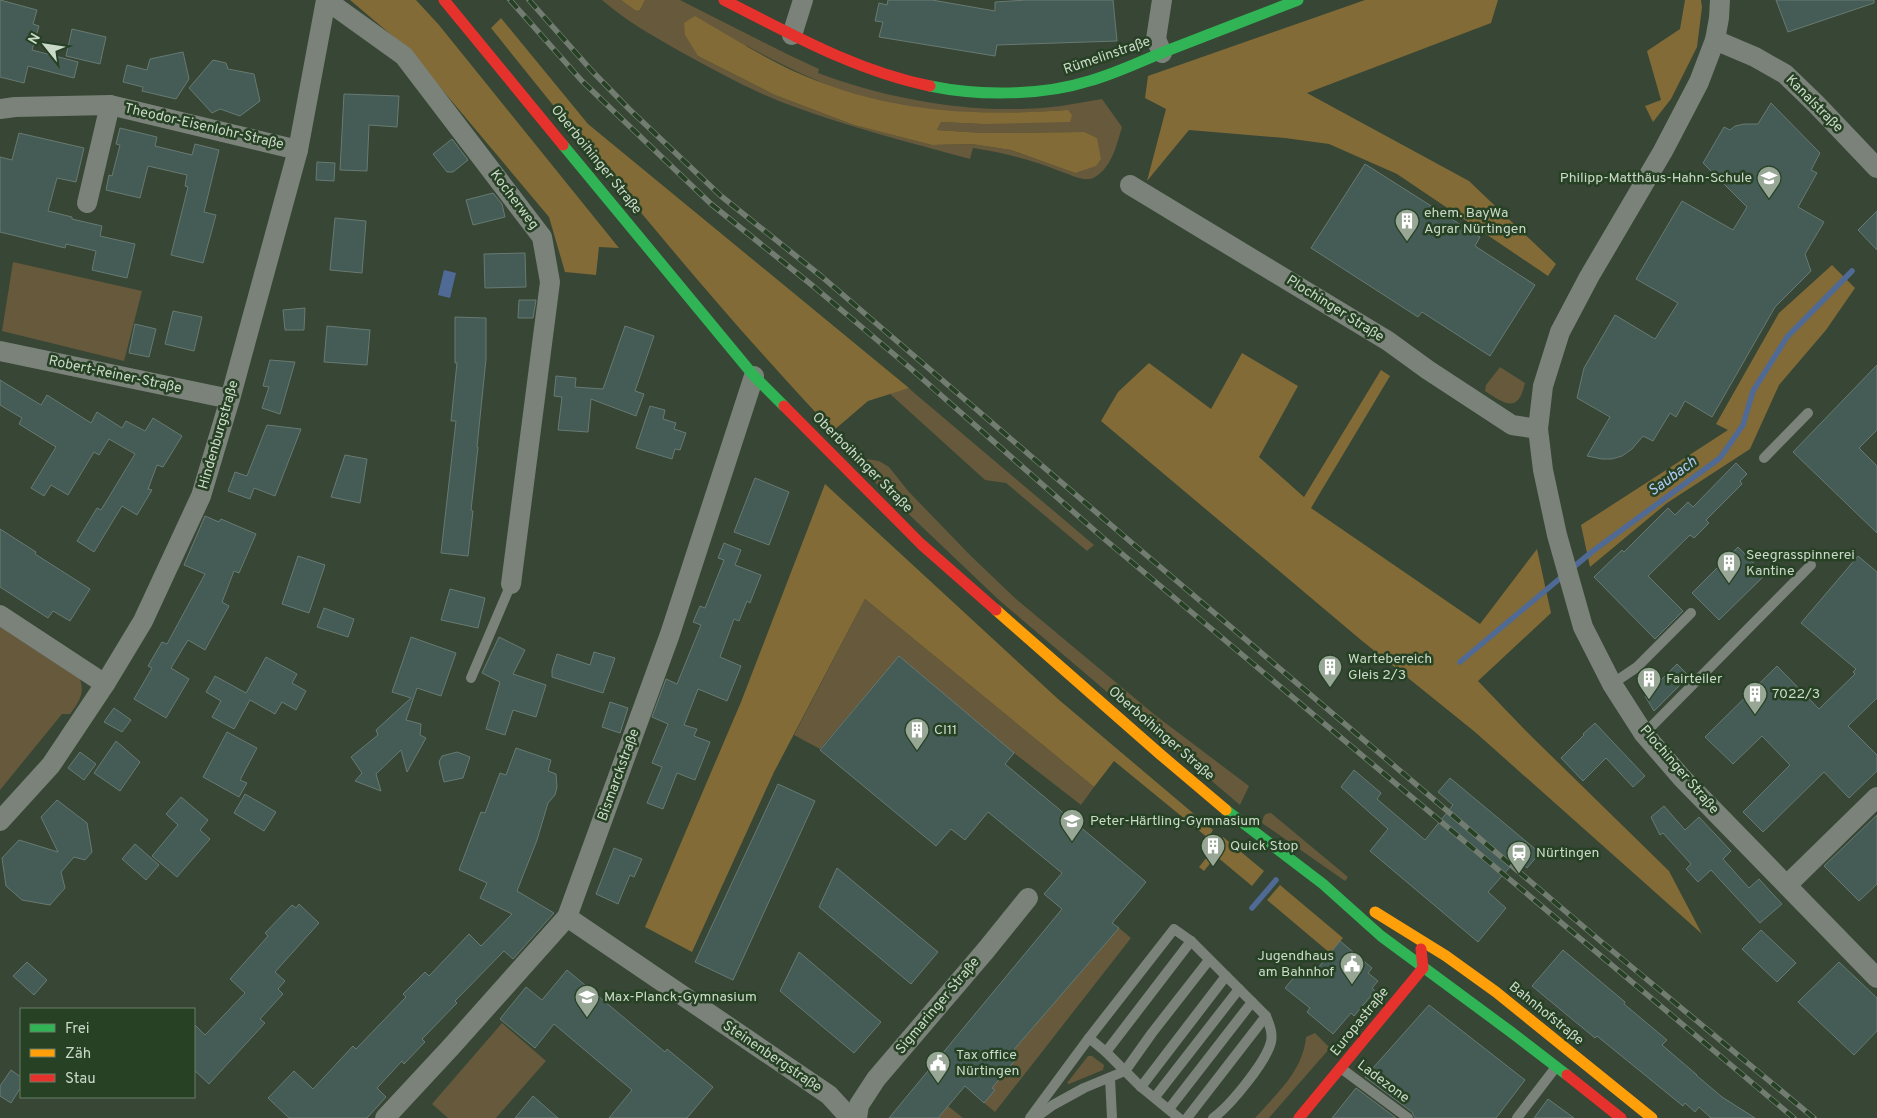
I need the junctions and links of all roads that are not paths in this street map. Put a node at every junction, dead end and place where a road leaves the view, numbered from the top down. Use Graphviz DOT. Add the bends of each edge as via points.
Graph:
graph roads {
  1 [pos="326,0"];
  2 [pos="444,0"];
  3 [pos="724,0"];
  4 [pos="1162,0"];
  5 [pos="1298,0"];
  6 [pos="1720,0"];
  7 [pos="802,1"];
  8 [pos="792,35"];
  9 [pos="1715,40"];
  10 [pos="1162,53"];
  11 [pos="110,105"];
  12 [pos="0,109"];
  13 [pos="298,150"];
  14 [pos="1877,168"];
  15 [pos="1130,185"];
  16 [pos="87,203"];
  17 [pos="0,351"];
  18 [pos="754,376"];
  19 [pos="230,399"];
  20 [pos="1808,412"];
  21 [pos="1538,429"];
  22 [pos="1764,458"];
  23 [pos="1811,565"];
  24 [pos="511,584"];
  25 [pos="1691,613"];
  26 [pos="0,615"];
  27 [pos="471,678"];
  28 [pos="105,684"];
  29 [pos="1612,684"];
  30 [pos="1644,734"];
  31 [pos="1877,797"];
  32 [pos="0,822"];
  33 [pos="1323,884"];
  34 [pos="1787,885"];
  35 [pos="1028,898"];
  36 [pos="567,917"];
  37 [pos="1418,938"];
  38 [pos="1191,941"];
  39 [pos="1209,960"];
  40 [pos="1423,968"];
  41 [pos="1470,973"];
  42 [pos="1226,976"];
  43 [pos="1877,978"];
  44 [pos="1238,988"];
  45 [pos="1252,1002"];
  46 [pos="1266,1016"];
  47 [pos="1089,1038"];
  48 [pos="1106,1052"];
  49 [pos="1556,1067"];
  50 [pos="1341,1068"];
  51 [pos="1126,1071"];
  52 [pos="1110,1078"];
  53 [pos="1141,1087"];
  54 [pos="1155,1098"];
  55 [pos="1169,1109"];
  56 [pos="385,1118"];
  57 [pos="850,1118"];
  58 [pos="857,1118"];
  59 [pos="1030,1118"];
  60 [pos="1035,1118"];
  61 [pos="1112,1118"];
  62 [pos="1179,1118"];
  63 [pos="1187,1118"];
  64 [pos="1213,1118"];
  65 [pos="1299,1118"];
  66 [pos="1408,1118"];
  67 [pos="1517,1118"];
  68 [pos="1621,1118"];
  69 [pos="1652,1118"];
  1 -- 13 [label="street, Hindenburgstraße"];
  1 -- 24 [label="street, Kocherweg" via="404,56 542,237 550,282"];
  2 -- 18 [label="main road, Oberboihinger Straße"];
  3 -- 8 [label="main road, Rümelinstraße"];
  4 -- 10 [label="street" via="1156,39"];
  5 -- 10 [label="main road, Rümelinstraße"];
  6 -- 9 [label="street, Plochinger Straße"];
  7 -- 8 [label="street"];
  8 -- 10 [label="main road, Rümelinstraße" via="854,64 898,79 949,89 998,92 1029,92 1077,84"];
  9 -- 14 [label="street, Kanalstraße" via="1785,74"];
  9 -- 21 [label="street, Plochinger Straße" via="1699,82 1663,151 1560,332 1543,386"];
  11 -- 12 [label="street, Theodor-Eisenlohr-Straße"];
  11 -- 13 [label="street, Theodor-Eisenlohr-Straße"];
  11 -- 16 [label="street, Theodor-Eisenlohr-Straße"];
  13 -- 19 [label="street, Hindenburgstraße"];
  15 -- 21 [label="street, Plochinger Straße" via="1381,337 1512,425"];
  17 -- 19 [label="street, Robert-Reiner-Straße"];
  18 -- 33 [label="main road, Oberboihinger Straße" via="921,544 1161,755 1241,822"];
  18 -- 36 [label="street, Bismarckstraße" via="670,634"];
  19 -- 28 [label="street, Hindenburgstraße" via="201,496 143,621"];
  20 -- 22 [label="lane" via="1777,450"];
  21 -- 29 [label="street, Plochinger Straße" via="1543,470 1571,586 1583,627"];
  23 -- 30 [label="lane"];
  24 -- 27 [label="lane"];
  25 -- 29 [label="lane" via="1636,667"];
  26 -- 28 [label="street"];
  28 -- 32 [label="street, Hindenburgstraße" via="51,765"];
  29 -- 30 [label="street, Plochinger Straße"];
  30 -- 34 [label="street, Plochinger Straße" via="1682,778"];
  31 -- 34 [label="street"];
  33 -- 37 [label="main road, Oberboihinger Straße"];
  33 -- 40 [label="main road, Oberboihinger Straße" via="1381,936"];
  34 -- 43 [label="street, Plochinger Straße"];
  35 -- 58 [label="street, Sigmaringer Straße" via="876,1078 859,1104"];
  36 -- 56 [label="street, Bismarckstraße"];
  36 -- 57 [label="street, Steinenbergstraße" via="828,1096"];
  37 -- 40 [label="main road"];
  37 -- 41 [label="main road, Bahnhofstraße"];
  38 -- 39 [label="lane"];
  38 -- 47 [label="lane" via="1174,929"];
  38 -- 48 [label="lane"];
  39 -- 42 [label="lane"];
  39 -- 51 [label="lane"];
  40 -- 41 [label="main road" via="1440,966"];
  40 -- 49 [label="main road"];
  40 -- 50 [label="main road, Europastraße"];
  41 -- 69 [label="main road, Bahnhofstraße"];
  42 -- 44 [label="lane"];
  42 -- 53 [label="lane"];
  44 -- 45 [label="lane"];
  44 -- 54 [label="lane"];
  45 -- 46 [label="lane"];
  45 -- 55 [label="lane"];
  46 -- 63 [label="lane"];
  46 -- 64 [label="lane" via="1272,1032 1271,1043 1260,1065 1223,1111"];
  47 -- 48 [label="lane"];
  47 -- 59 [label="lane"];
  48 -- 51 [label="lane"];
  49 -- 67 [label="lane"];
  49 -- 68 [label="main road"];
  50 -- 65 [label="main road, Europastraße"];
  50 -- 66 [label="lane, Ladezone"];
  51 -- 52 [label="lane"];
  51 -- 53 [label="lane"];
  52 -- 60 [label="lane" via="1053,1104"];
  52 -- 61 [label="lane"];
  53 -- 54 [label="lane"];
  54 -- 55 [label="lane"];
  55 -- 62 [label="lane"];
}
